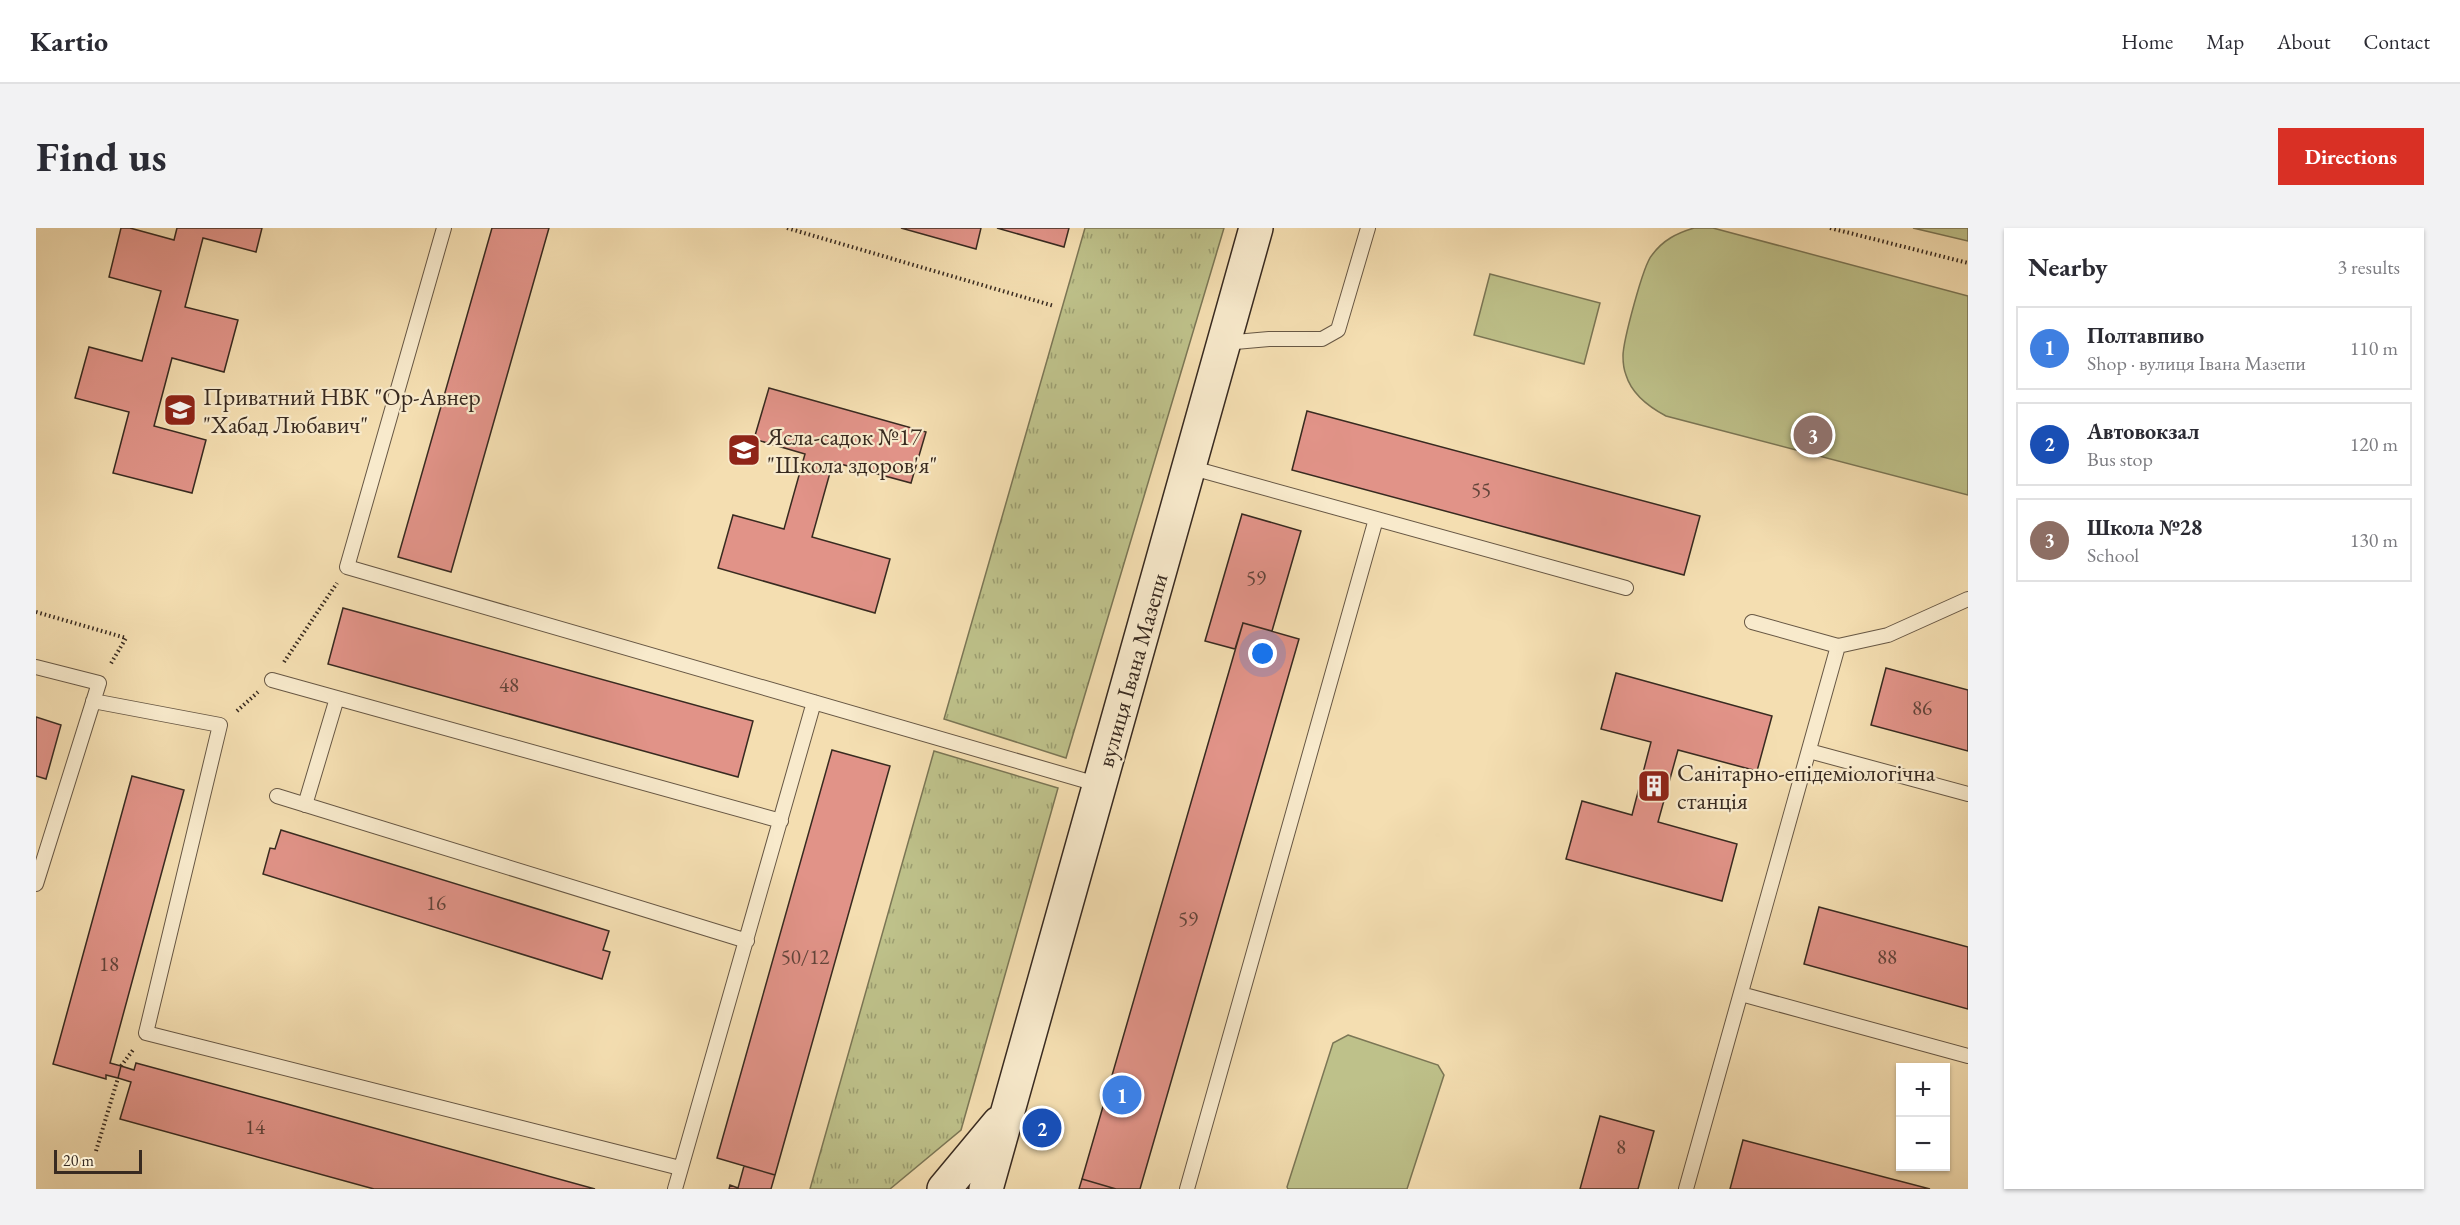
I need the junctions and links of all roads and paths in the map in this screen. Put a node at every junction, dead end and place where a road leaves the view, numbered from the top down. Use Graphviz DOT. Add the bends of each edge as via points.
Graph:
graph roads {
  1 [pos="444,228"];
  2 [pos="787,228"];
  3 [pos="1256,228"];
  4 [pos="1368,228"];
  5 [pos="1830,228"];
  6 [pos="1968,263"];
  7 [pos="1054,306"];
  8 [pos="1224,344"];
  9 [pos="1189,467"];
  10 [pos="1376,519"];
  11 [pos="347,567"];
  12 [pos="1626,588"];
  13 [pos="1968,599"];
  14 [pos="36,612"];
  15 [pos="1752,622"];
  16 [pos="1838,646"];
  17 [pos="36,667"];
  18 [pos="272,680"];
  19 [pos="99,683"];
  20 [pos="337,698"];
  21 [pos="93,701"];
  22 [pos="814,702"];
  23 [pos="220,726"];
  24 [pos="1809,751"];
  25 [pos="1100,784"];
  26 [pos="1968,794"];
  27 [pos="277,796"];
  28 [pos="305,805"];
  29 [pos="781,821"];
  30 [pos="36,884"];
  31 [pos="747,941"];
  32 [pos="1741,994"];
  33 [pos="1968,1056"];
  34 [pos="118,1078"];
  35 [pos="1008,1113"];
  36 [pos="96,1151"];
  37 [pos="680,1168"];
  38 [pos="675,1189"];
  39 [pos="944,1189"];
  40 [pos="986,1189"];
  41 [pos="1187,1189"];
  42 [pos="1686,1189"];
  1 -- 11 [label="lane"];
  2 -- 7 [label="path"];
  3 -- 8 [label="main road, вулиця Івана Мазепи"];
  4 -- 8 [label="lane" via="1338,330 1322,339"];
  5 -- 6 [label="path"];
  8 -- 9 [label="main road, вулиця Івана Мазепи"];
  9 -- 10 [label="lane"];
  9 -- 25 [label="main road, вулиця Івана Мазепи"];
  10 -- 12 [label="lane"];
  10 -- 41 [label="lane"];
  11 -- 18 [label="path"];
  11 -- 22 [label="lane"];
  13 -- 16 [label="lane" via="1888,635"];
  14 -- 19 [label="path" via="126,638"];
  15 -- 16 [label="lane"];
  16 -- 24 [label="lane"];
  17 -- 19 [label="lane"];
  18 -- 20 [label="lane"];
  18 -- 23 [label="path"];
  19 -- 21 [label="lane"];
  20 -- 28 [label="lane"];
  20 -- 29 [label="lane"];
  21 -- 23 [label="lane"];
  21 -- 30 [label="lane"];
  22 -- 25 [label="lane"];
  22 -- 29 [label="lane"];
  23 -- 37 [label="lane" via="146,1033"];
  24 -- 26 [label="lane"];
  24 -- 32 [label="lane"];
  25 -- 35 [label="main road, вулиця Івана Мазепи"];
  27 -- 28 [label="lane"];
  28 -- 31 [label="lane"];
  29 -- 31 [label="lane"];
  31 -- 37 [label="lane"];
  32 -- 33 [label="lane"];
  32 -- 42 [label="lane"];
  34 -- 36 [label="path"];
  35 -- 39 [label="main road, вулиця Івана Мазепи"];
  35 -- 40 [label="main road, вулиця Івана Мазепи"];
  37 -- 38 [label="lane"];
}
